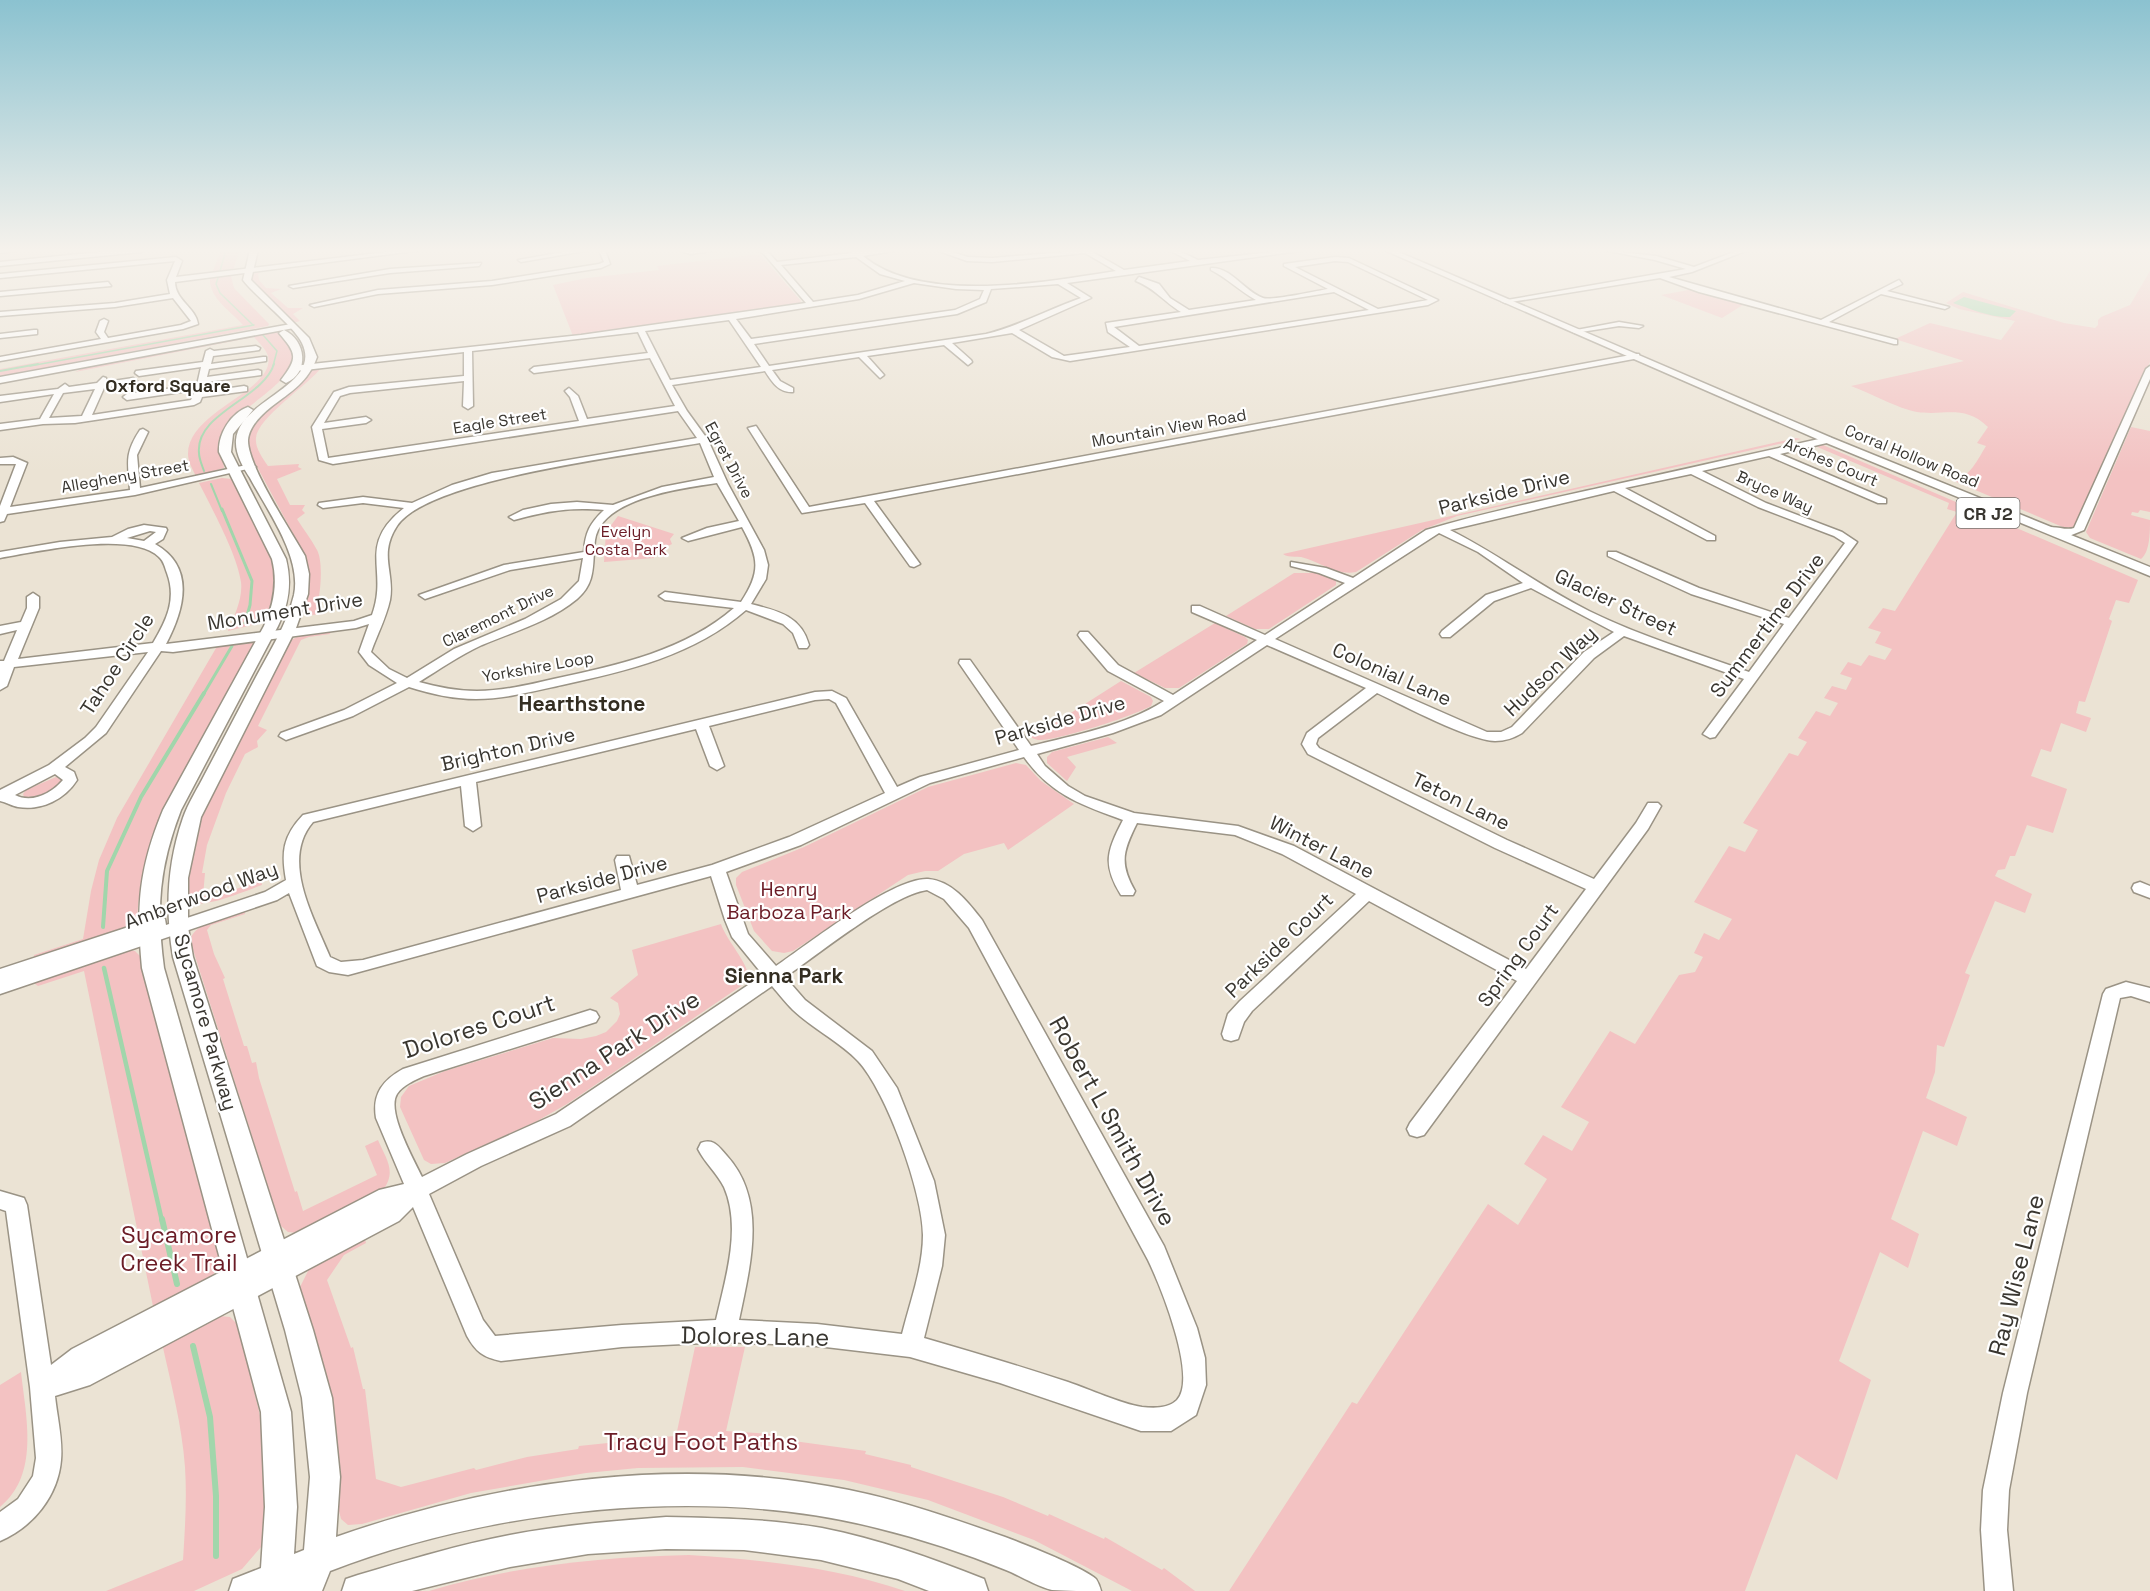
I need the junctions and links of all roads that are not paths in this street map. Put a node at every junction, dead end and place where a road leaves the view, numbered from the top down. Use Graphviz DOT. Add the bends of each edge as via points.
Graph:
graph roads {
  1 [pos="103,324"];
  2 [pos="193,324"];
  3 [pos="681,324"];
  4 [pos="736,324"];
  5 [pos="872,324"];
  6 [pos="1025,324"];
  7 [pos="1109,324"];
  8 [pos="1294,324"];
  9 [pos="1560,324"];
  10 [pos="1617,324"];
  11 [pos="1621,324"];
  12 [pos="1826,324"];
  13 [pos="284,326"];
  14 [pos="1639,326"];
  15 [pos="641,330"];
  16 [pos="1013,330"];
  17 [pos="1575,331"];
  18 [pos="34,332"];
  19 [pos="0,336"];
  20 [pos="106,341"];
  21 [pos="748,342"];
  22 [pos="946,342"];
  23 [pos="1894,342"];
  24 [pos="256,348"];
  25 [pos="1138,349"];
  26 [pos="468,350"];
  27 [pos="860,354"];
  28 [pos="653,355"];
  29 [pos="1636,357"];
  30 [pos="0,359"];
  31 [pos="263,360"];
  32 [pos="968,362"];
  33 [pos="70,367"];
  34 [pos="305,367"];
  35 [pos="766,368"];
  36 [pos="58,369"];
  37 [pos="108,369"];
  38 [pos="2150,369"];
  39 [pos="534,370"];
  40 [pos="204,373"];
  41 [pos="258,373"];
  42 [pos="880,375"];
  43 [pos="467,378"];
  44 [pos="0,379"];
  45 [pos="151,380"];
  46 [pos="133,381"];
  47 [pos="668,383"];
  48 [pos="100,386"];
  49 [pos="244,389"];
  50 [pos="790,390"];
  51 [pos="60,391"];
  52 [pos="569,391"];
  53 [pos="127,397"];
  54 [pos="0,399"];
  55 [pos="468,406"];
  56 [pos="680,408"];
  57 [pos="152,409"];
  58 [pos="120,414"];
  59 [pos="86,418"];
  60 [pos="148,420"];
  61 [pos="366,420"];
  62 [pos="42,421"];
  63 [pos="584,423"];
  64 [pos="0,427"];
  65 [pos="317,427"];
  66 [pos="753,428"];
  67 [pos="143,432"];
  68 [pos="1824,438"];
  69 [pos="703,440"];
  70 [pos="1768,452"];
  71 [pos="0,461"];
  72 [pos="1690,469"];
  73 [pos="240,470"];
  74 [pos="720,479"];
  75 [pos="1614,487"];
  76 [pos="135,492"];
  77 [pos="868,500"];
  78 [pos="1882,501"];
  79 [pos="323,505"];
  80 [pos="413,506"];
  81 [pos="615,508"];
  82 [pos="1,515"];
  83 [pos="514,517"];
  84 [pos="2010,518"];
  85 [pos="744,523"];
  86 [pos="1440,529"];
  87 [pos="2050,530"];
  88 [pos="2079,530"];
  89 [pos="688,538"];
  90 [pos="1711,538"];
  91 [pos="1848,539"];
  92 [pos="115,541"];
  93 [pos="146,545"];
  94 [pos="590,554"];
  95 [pos="1612,554"];
  96 [pos="0,555"];
  97 [pos="914,564"];
  98 [pos="1295,564"];
  99 [pos="2150,567"];
  100 [pos="2150,572"];
  101 [pos="1354,582"];
  102 [pos="2150,582"];
  103 [pos="1532,584"];
  104 [pos="426,595"];
  105 [pos="665,596"];
  106 [pos="33,597"];
  107 [pos="742,606"];
  108 [pos="1196,609"];
  109 [pos="377,617"];
  110 [pos="1792,623"];
  111 [pos="26,625"];
  112 [pos="279,629"];
  113 [pos="0,630"];
  114 [pos="1623,631"];
  115 [pos="1446,634"];
  116 [pos="1084,635"];
  117 [pos="1267,640"];
  118 [pos="802,645"];
  119 [pos="156,647"];
  120 [pos="965,663"];
  121 [pos="5,664"];
  122 [pos="1752,677"];
  123 [pos="409,682"];
  124 [pos="0,686"];
  125 [pos="1376,688"];
  126 [pos="1175,701"];
  127 [pos="701,723"];
  128 [pos="1710,734"];
  129 [pos="286,736"];
  130 [pos="1503,737"];
  131 [pos="1028,752"];
  132 [pos="717,766"];
  133 [pos="55,768"];
  134 [pos="468,779"];
  135 [pos="893,793"];
  136 [pos="2,796"];
  137 [pos="1653,806"];
  138 [pos="1132,818"];
  139 [pos="473,826"];
  140 [pos="623,860"];
  141 [pos="717,869"];
  142 [pos="294,884"];
  143 [pos="923,885"];
  144 [pos="1596,887"];
  145 [pos="1127,891"];
  146 [pos="630,893"];
  147 [pos="1367,893"];
  148 [pos="177,922"];
  149 [pos="148,932"];
  150 [pos="0,976"];
  151 [pos="773,976"];
  152 [pos="1529,979"];
  153 [pos="0,987"];
  154 [pos="2140,992"];
  155 [pos="590,1017"];
  156 [pos="1231,1034"];
  157 [pos="1417,1129"];
  158 [pos="708,1149"];
  159 [pos="417,1190"];
  160 [pos="0,1200"];
  161 [pos="278,1263"];
  162 [pos="241,1283"];
  163 [pos="724,1331"];
  164 [pos="910,1346"];
  165 [pos="42,1387"];
  166 [pos="1181,1413"];
  167 [pos="0,1528"];
  168 [pos="319,1559"];
  169 [pos="281,1584"];
  170 [pos="245,1591"];
  171 [pos="306,1591"];
  172 [pos="358,1591"];
  173 [pos="972,1591"];
  174 [pos="1085,1591"];
  175 [pos="1999,1591"];
  1 -- 20 [label="street" via="100,332"];
  2 -- 20 [label="street"];
  3 -- 15 [label="street"];
  4 -- 21 [label="street"];
  5 -- 21 [label="street"];
  6 -- 16 [label="street"];
  7 -- 25 [label="street" via="1111,330"];
  8 -- 25 [label="street"];
  9 -- 17 [label="main road, Corral Hollow Road / CR J2"];
  10 -- 17 [label="street"];
  11 -- 14 [label="street"];
  12 -- 23 [label="street"];
  13 -- 33 [label="street"];
  13 -- 34 [label="main road" via="310,347 312,357"];
  15 -- 26 [label="street"];
  15 -- 28 [label="street, Egret Drive"];
  16 -- 22 [label="street"];
  16 -- 25 [label="street" via="1027,334 1051,354 1064,359"];
  17 -- 29 [label="main road, Corral Hollow Road / CR J2"];
  18 -- 19 [label="street"];
  20 -- 30 [label="street"];
  21 -- 35 [label="street"];
  22 -- 27 [label="street"];
  22 -- 32 [label="street"];
  24 -- 40 [label="street"];
  26 -- 34 [label="street"];
  26 -- 43 [label="street"];
  27 -- 35 [label="street"];
  27 -- 42 [label="street"];
  28 -- 39 [label="street"];
  28 -- 47 [label="street, Egret Drive"];
  29 -- 68 [label="main road, Corral Hollow Road / CR J2"];
  29 -- 77 [label="street, Mountain View Road"];
  31 -- 40 [label="street"];
  33 -- 36 [label="street"];
  33 -- 51 [label="street" via="66,386"];
  34 -- 73 [label="main road, Sycamore Parkway" via="296,383 256,414 243,431"];
  35 -- 47 [label="street"];
  35 -- 50 [label="street" via="777,383"];
  36 -- 44 [label="street"];
  36 -- 51 [label="street"];
  37 -- 48 [label="street"];
  38 -- 88 [label="street"];
  40 -- 41 [label="street"];
  40 -- 45 [label="street"];
  40 -- 46 [label="street" via="141,366"];
  40 -- 49 [label="street"];
  40 -- 53 [label="street"];
  40 -- 57 [label="street"];
  43 -- 55 [label="street"];
  43 -- 65 [label="street" via="349,390 337,394"];
  46 -- 48 [label="street"];
  46 -- 53 [label="street"];
  47 -- 56 [label="street, Egret Drive"];
  48 -- 51 [label="street"];
  48 -- 59 [label="street"];
  51 -- 54 [label="street"];
  51 -- 62 [label="street"];
  52 -- 63 [label="street"];
  53 -- 58 [label="street"];
  56 -- 63 [label="street, Eagle Street"];
  56 -- 69 [label="street, Egret Drive"];
  57 -- 58 [label="street"];
  57 -- 60 [label="street"];
  58 -- 59 [label="street" via="98,421"];
  59 -- 62 [label="street"];
  61 -- 65 [label="street"];
  62 -- 64 [label="street"];
  63 -- 65 [label="street, Eagle Street" via="333,461 324,460"];
  66 -- 77 [label="street, Mountain View Road" via="806,512"];
  67 -- 76 [label="street" via="130,463"];
  68 -- 70 [label="street, Parkside Drive"];
  68 -- 84 [label="main road, Corral Hollow Road / CR J2" via="1839,448"];
  69 -- 74 [label="street, Egret Drive"];
  69 -- 80 [label="street, Yorkshire Loop" via="492,476"];
  70 -- 72 [label="street, Parkside Drive"];
  70 -- 78 [label="street, Arches Court"];
  71 -- 82 [label="street" via="20,461 21,467"];
  72 -- 75 [label="street, Parkside Drive"];
  72 -- 91 [label="street, Bryce Way"];
  73 -- 76 [label="street, Allegheny Street"];
  73 -- 112 [label="main road, Sycamore Parkway" via="293,544 301,565 301,594"];
  74 -- 81 [label="street, Claremont Drive" via="654,492"];
  74 -- 85 [label="street, Egret Drive"];
  75 -- 86 [label="street, Parkside Drive"];
  75 -- 90 [label="street"];
  76 -- 82 [label="street, Allegheny Street"];
  77 -- 97 [label="street"];
  79 -- 80 [label="street" via="363,500"];
  80 -- 109 [label="street, Yorkshire Loop" via="393,522 381,546 384,600"];
  81 -- 83 [label="street" via="572,505 532,510"];
  81 -- 94 [label="street, Claremont Drive" via="594,526"];
  84 -- 87 [label="main road, Corral Hollow Road / CR J2"];
  84 -- 102 [label="main road, Corral Hollow Road / CR J2"];
  85 -- 89 [label="street"];
  85 -- 107 [label="street, Egret Drive" via="761,559 762,570 758,585"];
  86 -- 101 [label="street, Parkside Drive"];
  86 -- 103 [label="street, Glacier Street" via="1482,549"];
  87 -- 88 [label="street"];
  87 -- 100 [label="main road, Corral Hollow Road / CR J2"];
  88 -- 99 [label="main road" via="2087,540"];
  91 -- 110 [label="street, Summertime Drive" via="1850,545"];
  92 -- 93 [label="street"];
  92 -- 93 [label="street" via="140,529 162,530 159,537"];
  92 -- 96 [label="street"];
  93 -- 119 [label="street, Tahoe Circle" via="164,554 178,592 173,616"];
  94 -- 104 [label="street" via="508,567"];
  94 -- 123 [label="street, Claremont Drive" via="588,575 566,602 543,616 458,652"];
  95 -- 110 [label="street" via="1695,591"];
  98 -- 101 [label="street"];
  101 -- 117 [label="street, Parkside Drive"];
  103 -- 114 [label="street, Glacier Street"];
  103 -- 115 [label="street" via="1490,598"];
  105 -- 107 [label="street"];
  106 -- 111 [label="street"];
  107 -- 118 [label="street" via="791,622 801,632"];
  107 -- 123 [label="street, Yorkshire Loop" via="700,637 669,652 612,670 479,695 446,692"];
  108 -- 117 [label="street, Colonial Lane"];
  109 -- 112 [label="street, Monument Drive" via="356,624"];
  109 -- 123 [label="street, Yorkshire Loop" via="365,652 367,657 383,672"];
  110 -- 122 [label="street, Summertime Drive"];
  111 -- 113 [label="street"];
  111 -- 121 [label="street"];
  112 -- 119 [label="street, Monument Drive" via="173,648"];
  112 -- 148 [label="main road, Sycamore Parkway" via="192,818 179,867"];
  112 -- 149 [label="main road, Sycamore Parkway" via="172,810 149,890"];
  114 -- 122 [label="street, Glacier Street"];
  114 -- 130 [label="street, Hudson Way" via="1589,656 1517,730"];
  116 -- 126 [label="street" via="1113,668"];
  117 -- 125 [label="street, Colonial Lane"];
  117 -- 126 [label="street, Parkside Drive"];
  119 -- 121 [label="street, Monument Drive"];
  119 -- 133 [label="street, Tahoe Circle" via="101,730"];
  120 -- 131 [label="street, Winter Lane"];
  121 -- 124 [label="street"];
  122 -- 128 [label="street, Summertime Drive"];
  123 -- 129 [label="street, Claremont Drive" via="329,723"];
  125 -- 130 [label="street, Colonial Lane" via="1483,735"];
  125 -- 144 [label="street, Teton Lane" via="1312,736 1310,747 1332,762"];
  126 -- 131 [label="street, Parkside Drive" via="1132,722"];
  127 -- 132 [label="street"];
  127 -- 134 [label="street, Brighton Drive"];
  127 -- 135 [label="street, Brighton Drive" via="815,696 832,696 842,700"];
  131 -- 135 [label="street, Parkside Drive" via="935,777"];
  131 -- 138 [label="street, Winter Lane" via="1063,789 1098,807"];
  133 -- 136 [label="street, Tahoe Circle"];
  133 -- 136 [label="street, Tahoe Circle" via="69,775 70,780 56,794 28,802"];
  134 -- 139 [label="street"];
  134 -- 142 [label="street, Brighton Drive" via="308,818 293,838"];
  135 -- 141 [label="street, Parkside Drive" via="795,841"];
  137 -- 144 [label="street, Spring Court"];
  138 -- 145 [label="street" via="1114,859 1118,877"];
  138 -- 147 [label="street, Winter Lane" via="1217,827 1254,837 1288,850"];
  140 -- 146 [label="street"];
  141 -- 146 [label="street, Parkside Drive"];
  141 -- 151 [label="street" via="741,938"];
  142 -- 146 [label="street, Parkside Drive" via="324,961 345,969"];
  142 -- 148 [label="street, Amberwood Way" via="272,896"];
  143 -- 151 [label="street, Sienna Park Drive" via="884,902"];
  143 -- 166 [label="street, Robert L Smith Drive" via="934,885 951,894 976,924 1156,1252 1176,1294 1196,1374 1192,1401"];
  144 -- 152 [label="street, Spring Court"];
  147 -- 152 [label="street, Winter Lane"];
  147 -- 156 [label="street, Parkside Court" via="1246,1006 1235,1019"];
  148 -- 149 [label="street, Amberwood Way"];
  148 -- 161 [label="main road, Sycamore Parkway" via="183,957"];
  149 -- 150 [label="street, Amberwood Way"];
  149 -- 153 [label="street, Amberwood Way"];
  149 -- 162 [label="main road, Sycamore Parkway" via="153,968"];
  151 -- 159 [label="street, Sienna Park Drive" via="563,1120"];
  151 -- 164 [label="street" via="798,1005 866,1056 886,1088 924,1181 934,1235"];
  152 -- 157 [label="street, Spring Court"];
  154 -- 175 [label="street, Ray Wise Lane" via="2122,988 2112,994 2015,1392 1996,1490 1994,1530"];
  155 -- 159 [label="street, Dolores Court" via="418,1070 392,1086 384,1097 383,1107"];
  158 -- 163 [label="street" via="724,1163 735,1183 741,1209 742,1241"];
  159 -- 161 [label="street, Sienna Park Drive" via="391,1214"];
  159 -- 163 [label="street, Dolores Lane" via="475,1328 489,1347 516,1349 622,1336"];
  160 -- 165 [label="street" via="16,1205"];
  161 -- 162 [label="street, Sienna Park Drive"];
  161 -- 168 [label="main road, Sycamore Parkway" via="308,1359 320,1417 325,1477"];
  162 -- 165 [label="street, Sienna Park Drive" via="80,1357"];
  162 -- 169 [label="main road, Sycamore Parkway" via="276,1412"];
  163 -- 164 [label="street, Dolores Lane" via="817,1335"];
  164 -- 166 [label="street, Dolores Lane" via="1000,1371 1141,1419 1155,1422"];
  165 -- 167 [label="street" via="48,1458 45,1481 27,1508"];
  168 -- 169 [label="main road"];
  168 -- 171 [label="main road, Sycamore Parkway"];
  168 -- 174 [label="main road" via="422,1527 549,1499 634,1490 742,1490 821,1499 895,1514 973,1539"];
  169 -- 170 [label="main road"];
  172 -- 173 [label="main road" via="414,1572 528,1545 601,1535 671,1532 742,1534 814,1544 876,1557"];
}
